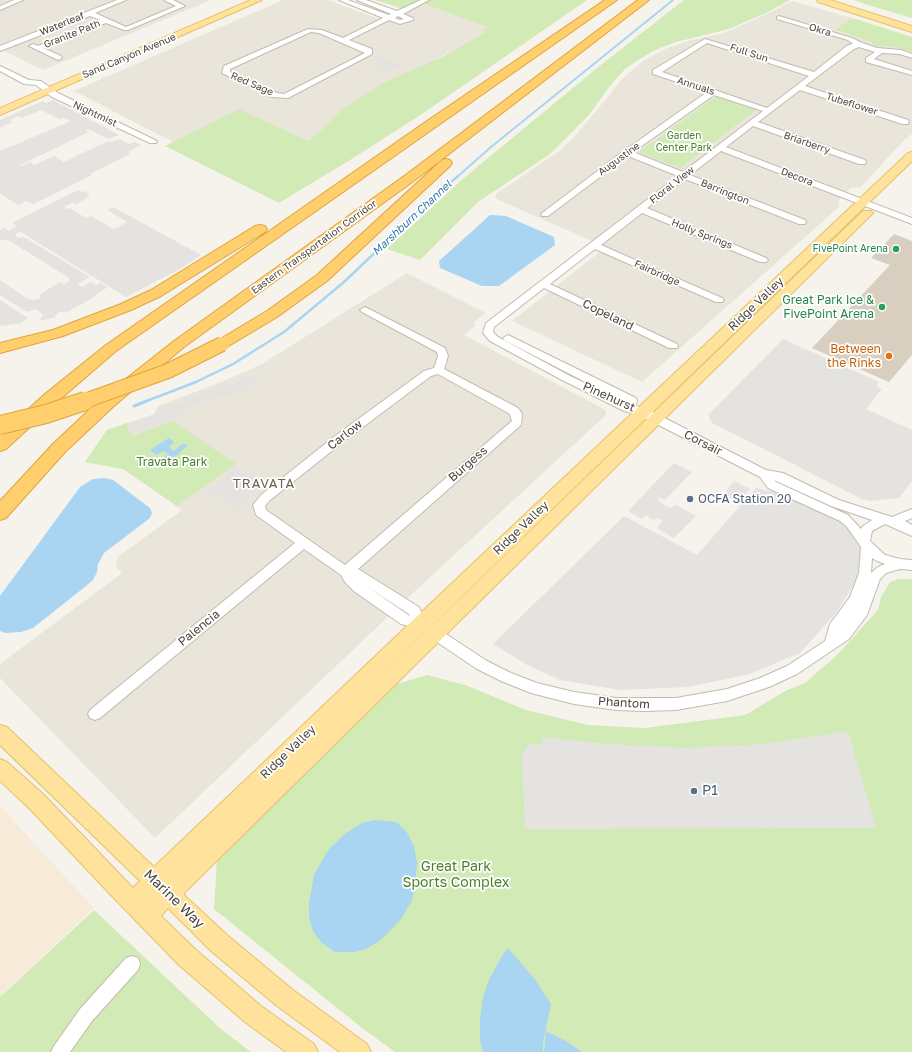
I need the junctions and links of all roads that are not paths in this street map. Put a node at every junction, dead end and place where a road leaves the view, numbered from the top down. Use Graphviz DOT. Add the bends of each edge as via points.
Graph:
graph roads {
  1 [pos="20,0"];
  2 [pos="167,0"];
  3 [pos="235,0"];
  4 [pos="258,0"];
  5 [pos="342,0"];
  6 [pos="360,0"];
  7 [pos="426,0"];
  8 [pos="612,0"];
  9 [pos="644,0"];
  10 [pos="821,0"];
  11 [pos="840,0"];
  12 [pos="119,1"];
  13 [pos="0,8"];
  14 [pos="89,13"];
  15 [pos="397,14"];
  16 [pos="198,15"];
  17 [pos="388,18"];
  18 [pos="779,18"];
  19 [pos="106,20"];
  20 [pos="912,23"];
  21 [pos="912,29"];
  22 [pos="22,40"];
  23 [pos="343,40"];
  24 [pos="859,45"];
  25 [pos="38,48"];
  26 [pos="0,49"];
  27 [pos="880,51"];
  28 [pos="684,54"];
  29 [pos="912,56"];
  30 [pos="58,58"];
  31 [pos="0,59"];
  32 [pos="0,68"];
  33 [pos="912,73"];
  34 [pos="815,75"];
  35 [pos="50,78"];
  36 [pos="38,83"];
  37 [pos="799,87"];
  38 [pos="48,91"];
  39 [pos="714,91"];
  40 [pos="19,92"];
  41 [pos="523,93"];
  42 [pos="769,111"];
  43 [pos="0,112"];
  44 [pos="905,122"];
  45 [pos="752,124"];
  46 [pos="153,141"];
  47 [pos="720,148"];
  48 [pos="627,153"];
  49 [pos="912,155"];
  50 [pos="378,161"];
  51 [pos="862,162"];
  52 [pos="912,170"];
  53 [pos="684,176"];
  54 [pos="868,204"];
  55 [pos="640,209"];
  56 [pos="545,214"];
  57 [pos="912,221"];
  58 [pos="802,222"];
  59 [pos="594,245"];
  60 [pos="763,260"];
  61 [pos="544,284"];
  62 [pos="719,300"];
  63 [pos="365,310"];
  64 [pos="488,330"];
  65 [pos="673,346"];
  66 [pos="0,348"];
  67 [pos="438,371"];
  68 [pos="650,415"];
  69 [pos="0,426"];
  70 [pos="0,446"];
  71 [pos="764,474"];
  72 [pos="0,513"];
  73 [pos="912,514"];
  74 [pos="887,521"];
  75 [pos="912,531"];
  76 [pos="303,542"];
  77 [pos="865,543"];
  78 [pos="907,564"];
  79 [pos="346,572"];
  80 [pos="428,629"];
  81 [pos="831,642"];
  82 [pos="95,714"];
  83 [pos="0,733"];
  84 [pos="0,768"];
  85 [pos="162,887"];
  86 [pos="139,908"];
  87 [pos="132,964"];
  88 [pos="60,1052"];
  89 [pos="306,1052"];
  90 [pos="359,1052"];
  1 -- 13 [label="street"];
  2 -- 19 [label="street" via="182,6 126,29"];
  3 -- 16 [label="main road"];
  4 -- 38 [label="main road, Sand Canyon Avenue"];
  5 -- 17 [label="street"];
  6 -- 15 [label="street"];
  7 -- 15 [label="street"];
  8 -- 50 [label="highway"];
  9 -- 41 [label="highway, Eastern Transportation Corridor"];
  10 -- 21 [label="main road"];
  11 -- 20 [label="main road"];
  12 -- 14 [label="street, Waterleaf"];
  14 -- 19 [label="street"];
  14 -- 22 [label="street, Waterleaf"];
  15 -- 17 [label="street"];
  15 -- 17 [label="street" via="411,18 400,22"];
  17 -- 23 [label="street"];
  18 -- 24 [label="street, Okra"];
  19 -- 25 [label="street, Granite Path"];
  22 -- 25 [label="street, Granite Path"];
  22 -- 26 [label="street, Waterleaf"];
  23 -- 23 [label="street, Red Sage" via="369,51 368,54 285,96 275,95 226,73 227,68 310,30"];
  24 -- 27 [label="street, Okra"];
  24 -- 34 [label="street, Floral View" via="851,47"];
  25 -- 30 [label="street, Granite Path"];
  27 -- 29 [label="street, Okra" via="901,52"];
  27 -- 33 [label="street" via="869,60"];
  28 -- 34 [label="street, Full Sun" via="705,40 712,41"];
  28 -- 39 [label="street, Annuals" via="656,72"];
  31 -- 36 [label="street, Nightmist" via="37,78"];
  32 -- 36 [label="street, Nightmist" via="27,82"];
  34 -- 37 [label="street, Floral View"];
  35 -- 36 [label="main road"];
  36 -- 38 [label="street, Nightmist"];
  36 -- 40 [label="main road"];
  37 -- 42 [label="street, Floral View"];
  37 -- 44 [label="street, Tubeflower"];
  38 -- 43 [label="main road, Sand Canyon Avenue"];
  38 -- 46 [label="street, Nightmist"];
  39 -- 42 [label="street, Annuals"];
  39 -- 48 [label="street, Augustine"];
  41 -- 69 [label="highway, bridge" via="322,278 272,314 222,344 132,386"];
  41 -- 72 [label="highway, Eastern Transportation Corridor" via="179,344 109,401 59,448"];
  42 -- 45 [label="street, Floral View"];
  45 -- 47 [label="street, Floral View"];
  45 -- 51 [label="street, Briarberry"];
  47 -- 53 [label="street, Floral View"];
  47 -- 54 [label="street, Decora"];
  48 -- 53 [label="street, Barrington"];
  48 -- 56 [label="street, Augustine"];
  49 -- 54 [label="main road, Ridge Valley"];
  50 -- 66 [label="highway" via="341,179 156,293 90,322"];
  50 -- 70 [label="highway" via="111,348 50,398"];
  52 -- 54 [label="main road, Ridge Valley"];
  53 -- 55 [label="street, Floral View"];
  53 -- 58 [label="street, Barrington"];
  54 -- 57 [label="street, Decora"];
  54 -- 68 [label="main road, Ridge Valley"];
  55 -- 59 [label="street, Floral View"];
  55 -- 60 [label="street, Holly Springs"];
  59 -- 61 [label="street, Floral View"];
  59 -- 62 [label="street, Fairbridge"];
  61 -- 64 [label="street, Floral View" via="490,325"];
  61 -- 65 [label="street, Copeland"];
  63 -- 67 [label="street" via="441,350 443,356"];
  64 -- 68 [label="street, Pinehurst" via="494,339 566,378 628,408"];
  67 -- 76 [label="street, Carlow" via="424,375 259,505 260,512"];
  67 -- 79 [label="street, Burgess" via="514,411 517,414 516,422"];
  68 -- 71 [label="street, Corsair"];
  68 -- 80 [label="main road, Ridge Valley"];
  71 -- 74 [label="street, Corsair" via="780,476 835,503"];
  71 -- 77 [label="street, Corsair" via="772,485 839,515 851,524"];
  73 -- 74 [label="street"];
  74 -- 75 [label="street, Corsair"];
  74 -- 77 [label="street" via="873,524 867,529"];
  76 -- 79 [label="street, Carlow"];
  76 -- 82 [label="street, Palencia"];
  77 -- 78 [label="street, Corsair" via="881,558"];
  77 -- 81 [label="street" via="865,574 856,599 835,628"];
  78 -- 81 [label="street, Phantom" via="882,570 875,576 862,611 844,635"];
  79 -- 80 [label="street, Carlow" via="349,579 359,588 406,620"];
  80 -- 81 [label="street, Phantom" via="482,665 536,689 574,698 644,705 676,704 744,690 792,670"];
  80 -- 85 [label="main road, Ridge Valley"];
  83 -- 85 [label="main road, Marine Way"];
  84 -- 86 [label="main road" via="36,801"];
  85 -- 86 [label="main road, Ridge Valley"];
  85 -- 90 [label="main road, Marine Way" via="219,942 286,998"];
  86 -- 89 [label="main road" via="187,957 253,1014"];
  87 -- 88 [label="street" via="86,1016"];
}
